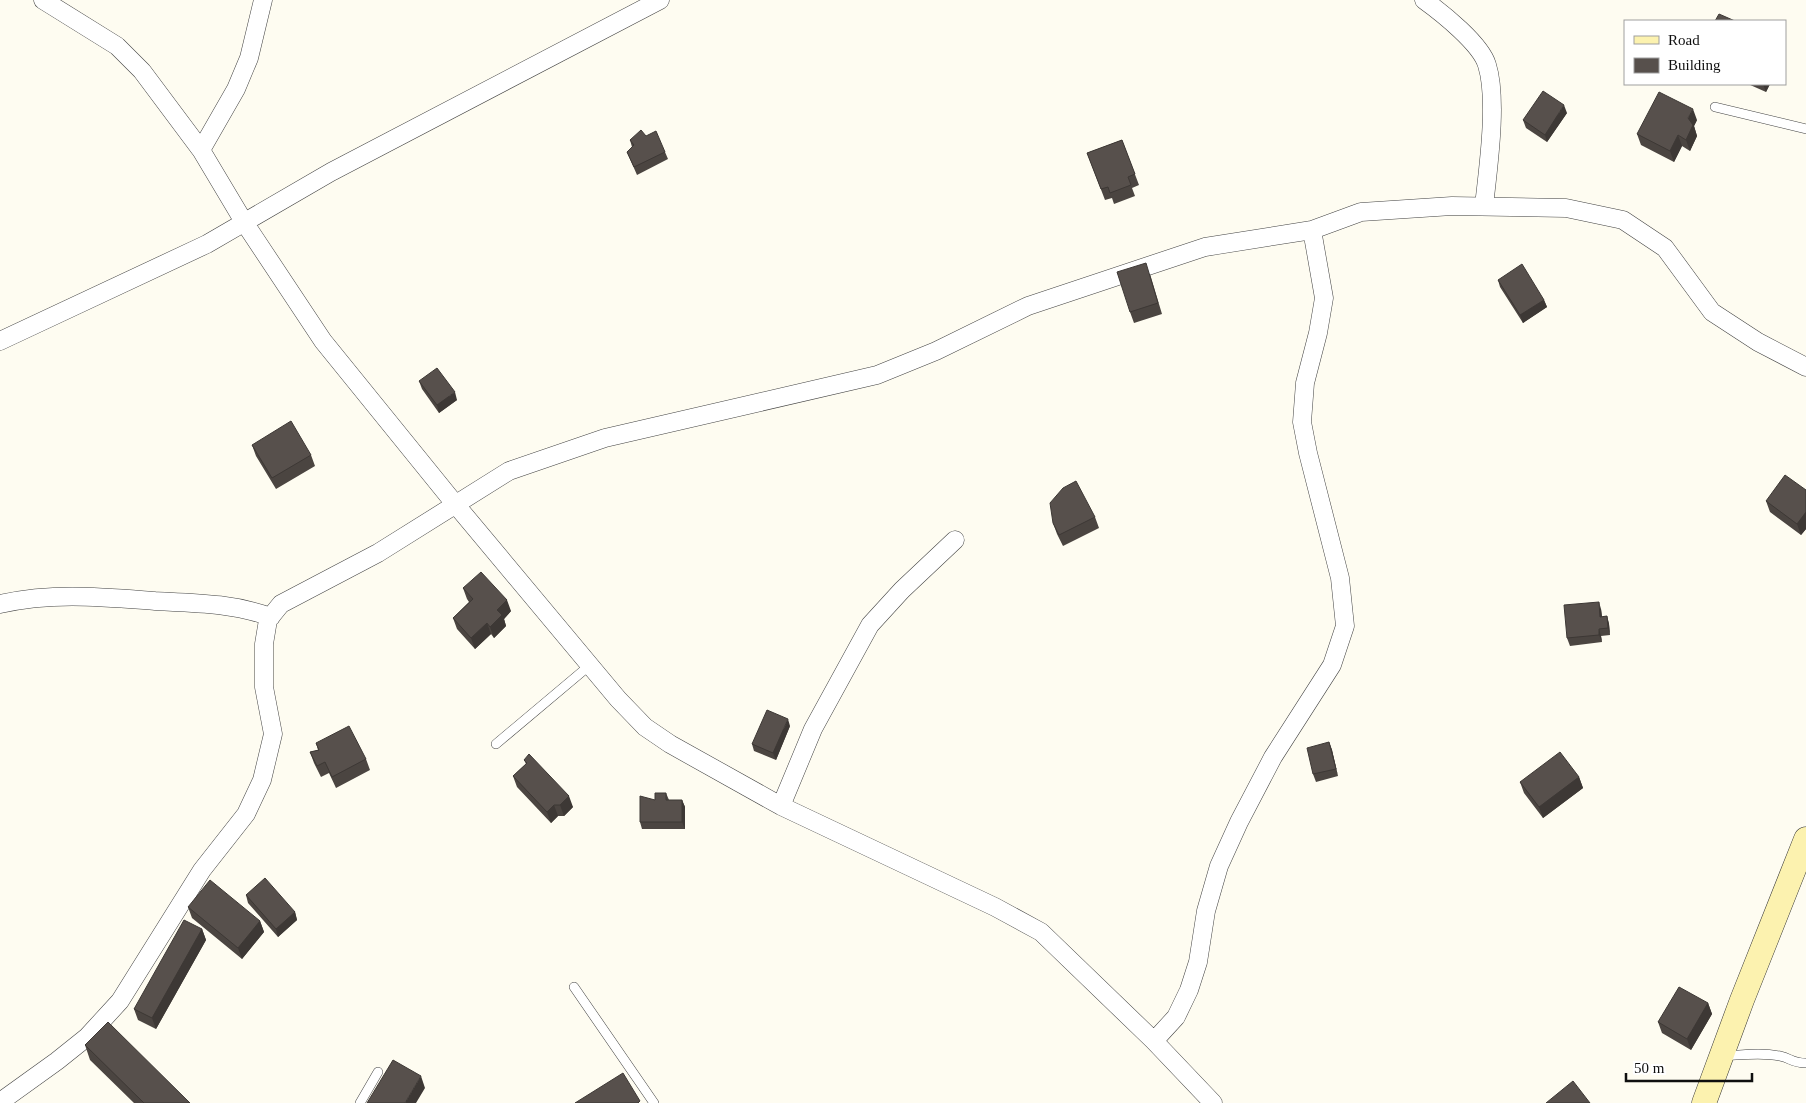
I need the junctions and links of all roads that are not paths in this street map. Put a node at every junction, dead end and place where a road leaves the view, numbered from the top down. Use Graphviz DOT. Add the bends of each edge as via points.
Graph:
graph roads {
  1 [pos="44,0"];
  2 [pos="263,0"];
  3 [pos="660,0"];
  4 [pos="1424,0"];
  5 [pos="1715,107"];
  6 [pos="1806,129"];
  7 [pos="201,150"];
  8 [pos="1484,206"];
  9 [pos="244,222"];
  10 [pos="1312,230"];
  11 [pos="0,341"];
  12 [pos="1806,366"];
  13 [pos="455,504"];
  14 [pos="955,540"];
  15 [pos="0,604"];
  16 [pos="271,617"];
  17 [pos="590,665"];
  18 [pos="496,744"];
  19 [pos="781,806"];
  20 [pos="1806,839"];
  21 [pos="574,987"];
  22 [pos="1154,1041"];
  23 [pos="1720,1057"];
  24 [pos="1806,1063"];
  25 [pos="378,1072"];
  26 [pos="0,1102"];
  27 [pos="360,1103"];
  28 [pos="654,1103"];
  29 [pos="1214,1103"];
  30 [pos="1704,1103"];
  1 -- 7 [label="street" via="117,46 130,58"];
  2 -- 7 [label="street" via="246,65"];
  3 -- 9 [label="street" via="339,167"];
  4 -- 8 [label="street" via="1466,37 1487,64 1492,94"];
  5 -- 6 [label="lane"];
  7 -- 9 [label="street"];
  8 -- 10 [label="street" via="1361,212"];
  8 -- 12 [label="street" via="1566,208 1623,220 1665,248 1712,312 1758,342"];
  9 -- 11 [label="street" via="207,244"];
  9 -- 13 [label="street" via="323,341"];
  10 -- 13 [label="street" via="1205,247 1028,306 936,351 877,375 605,438 509,471"];
  10 -- 22 [label="street" via="1324,298 1306,383 1302,422 1340,578 1346,626 1332,665 1273,758 1235,831 1219,866 1206,911 1190,990 1176,1017"];
  13 -- 16 [label="street" via="378,553 281,604"];
  13 -- 17 [label="street"];
  14 -- 19 [label="street" via="870,625 813,729"];
  15 -- 16 [label="street" via="40,596 102,596 217,603"];
  16 -- 26 [label="street" via="264,644 264,687 273,734 262,780 246,814 202,870 120,1001 87,1037"];
  17 -- 18 [label="lane"];
  17 -- 19 [label="street" via="645,727"];
  19 -- 22 [label="street" via="1041,932"];
  20 -- 23 [label="main road"];
  21 -- 28 [label="lane"];
  22 -- 29 [label="street"];
  23 -- 24 [label="lane" via="1759,1054"];
  23 -- 30 [label="main road"];
  25 -- 27 [label="lane"];
}
